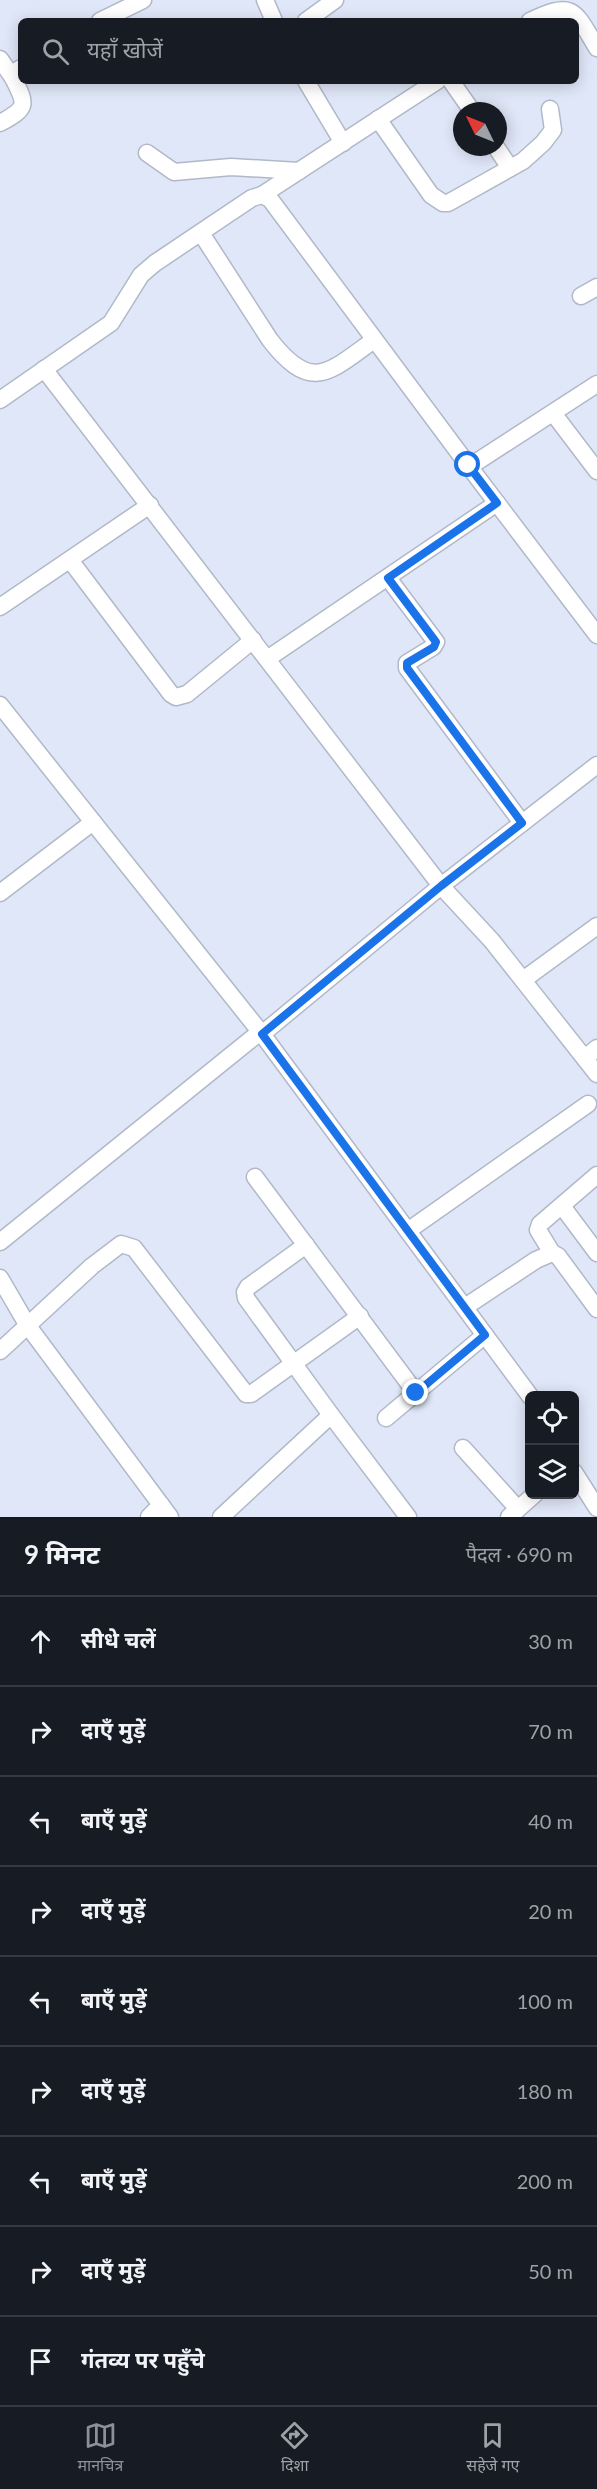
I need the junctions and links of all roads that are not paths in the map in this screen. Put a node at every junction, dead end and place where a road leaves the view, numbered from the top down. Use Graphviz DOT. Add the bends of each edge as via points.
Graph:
graph roads {
  1 [pos="143,0"];
  2 [pos="265,0"];
  3 [pos="335,0"];
  4 [pos="566,3"];
  5 [pos="106,18"];
  6 [pos="273,18"];
  7 [pos="310,18"];
  8 [pos="535,18"];
  9 [pos="579,18"];
  10 [pos="579,18"];
  11 [pos="596,42"];
  12 [pos="0,59"];
  13 [pos="17,73"];
  14 [pos="19,84"];
  15 [pos="308,84"];
  16 [pos="432,84"];
  17 [pos="453,84"];
  18 [pos="466,102"];
  19 [pos="550,109"];
  20 [pos="378,119"];
  21 [pos="0,123"];
  22 [pos="342,142"];
  23 [pos="147,153"];
  24 [pos="502,156"];
  25 [pos="510,168"];
  26 [pos="300,171"];
  27 [pos="262,195"];
  28 [pos="201,232"];
  29 [pos="597,287"];
  30 [pos="581,296"];
  31 [pos="375,340"];
  32 [pos="44,369"];
  33 [pos="597,384"];
  34 [pos="0,400"];
  35 [pos="553,413"];
  36 [pos="468,465"];
  37 [pos="597,471"];
  38 [pos="497,503"];
  39 [pos="150,505"];
  40 [pos="70,560"];
  41 [pos="388,578"];
  42 [pos="0,607"];
  43 [pos="597,635"];
  44 [pos="252,640"];
  45 [pos="267,659"];
  46 [pos="0,705"];
  47 [pos="597,765"];
  48 [pos="93,822"];
  49 [pos="522,823"];
  50 [pos="441,886"];
  51 [pos="0,893"];
  52 [pos="597,926"];
  53 [pos="523,980"];
  54 [pos="261,1033"];
  55 [pos="591,1053"];
  56 [pos="597,1074"];
  57 [pos="588,1104"];
  58 [pos="597,1175"];
  59 [pos="255,1177"];
  60 [pos="562,1206"];
  61 [pos="409,1230"];
  62 [pos="0,1242"];
  63 [pos="306,1245"];
  64 [pos="552,1253"];
  65 [pos="597,1253"];
  66 [pos="0,1278"];
  67 [pos="465,1306"];
  68 [pos="597,1310"];
  69 [pos="360,1316"];
  70 [pos="28,1326"];
  71 [pos="485,1335"];
  72 [pos="0,1351"];
  73 [pos="294,1365"];
  74 [pos="526,1391"];
  75 [pos="416,1393"];
  76 [pos="331,1415"];
  77 [pos="386,1418"];
  78 [pos="463,1448"];
  79 [pos="579,1478"];
  80 [pos="594,1496"];
  81 [pos="529,1499"];
  82 [pos="160,1513"];
  83 [pos="513,1513"];
  84 [pos="401,1515"];
  85 [pos="221,1517"];
  1 -- 5 [label="street"];
  2 -- 6 [label="street"];
  3 -- 7 [label="street"];
  4 -- 8 [label="street"];
  4 -- 9 [label="street"];
  10 -- 11 [label="street"];
  12 -- 13 [label="street"];
  14 -- 21 [label="street" via="22,108"];
  15 -- 22 [label="street"];
  16 -- 20 [label="street"];
  17 -- 18 [label="street"];
  19 -- 25 [label="street" via="550,135 532,154"];
  20 -- 22 [label="street"];
  20 -- 25 [label="street" via="431,195 443,203"];
  22 -- 26 [label="street"];
  23 -- 26 [label="street" via="174,172 231,167"];
  24 -- 25 [label="street"];
  26 -- 27 [label="street"];
  27 -- 28 [label="street"];
  27 -- 31 [label="street" via="270,199"];
  28 -- 31 [label="street" via="270,340 304,370 320,374 333,369"];
  28 -- 32 [label="street" via="141,275 111,323"];
  29 -- 30 [label="street"];
  31 -- 36 [label="street"];
  32 -- 34 [label="street"];
  32 -- 39 [label="street"];
  33 -- 35 [label="street"];
  35 -- 36 [label="street"];
  35 -- 37 [label="street"];
  36 -- 38 [label="street"];
  38 -- 41 [label="street"];
  38 -- 43 [label="street"];
  39 -- 40 [label="street"];
  39 -- 44 [label="street"];
  40 -- 42 [label="street"];
  40 -- 44 [label="street" via="176,697 187,694"];
  41 -- 45 [label="street"];
  41 -- 49 [label="street" via="436,642 407,663 407,668"];
  44 -- 45 [label="street"];
  45 -- 50 [label="street"];
  46 -- 48 [label="street"];
  47 -- 49 [label="street"];
  48 -- 51 [label="street"];
  48 -- 54 [label="street"];
  49 -- 50 [label="street"];
  50 -- 53 [label="street"];
  50 -- 54 [label="street"];
  52 -- 53 [label="street"];
  53 -- 55 [label="street"];
  54 -- 61 [label="street"];
  54 -- 62 [label="street"];
  55 -- 56 [label="street"];
  57 -- 61 [label="street"];
  58 -- 60 [label="street"];
  59 -- 63 [label="street"];
  60 -- 64 [label="street" via="538,1230"];
  60 -- 65 [label="street"];
  61 -- 67 [label="street"];
  63 -- 69 [label="street"];
  63 -- 73 [label="street" via="245,1292"];
  64 -- 67 [label="street"];
  64 -- 68 [label="street"];
  66 -- 70 [label="street"];
  67 -- 71 [label="street"];
  69 -- 73 [label="street"];
  69 -- 75 [label="street"];
  70 -- 72 [label="street"];
  70 -- 73 [label="street" via="92,1266 117,1246 126,1244 134,1248 242,1392 251,1395"];
  70 -- 82 [label="street"];
  71 -- 74 [label="street"];
  71 -- 75 [label="street"];
  73 -- 76 [label="street"];
  75 -- 77 [label="street"];
  76 -- 84 [label="street"];
  76 -- 85 [label="street"];
  78 -- 83 [label="street"];
  79 -- 80 [label="street"];
  81 -- 83 [label="street"];
}
